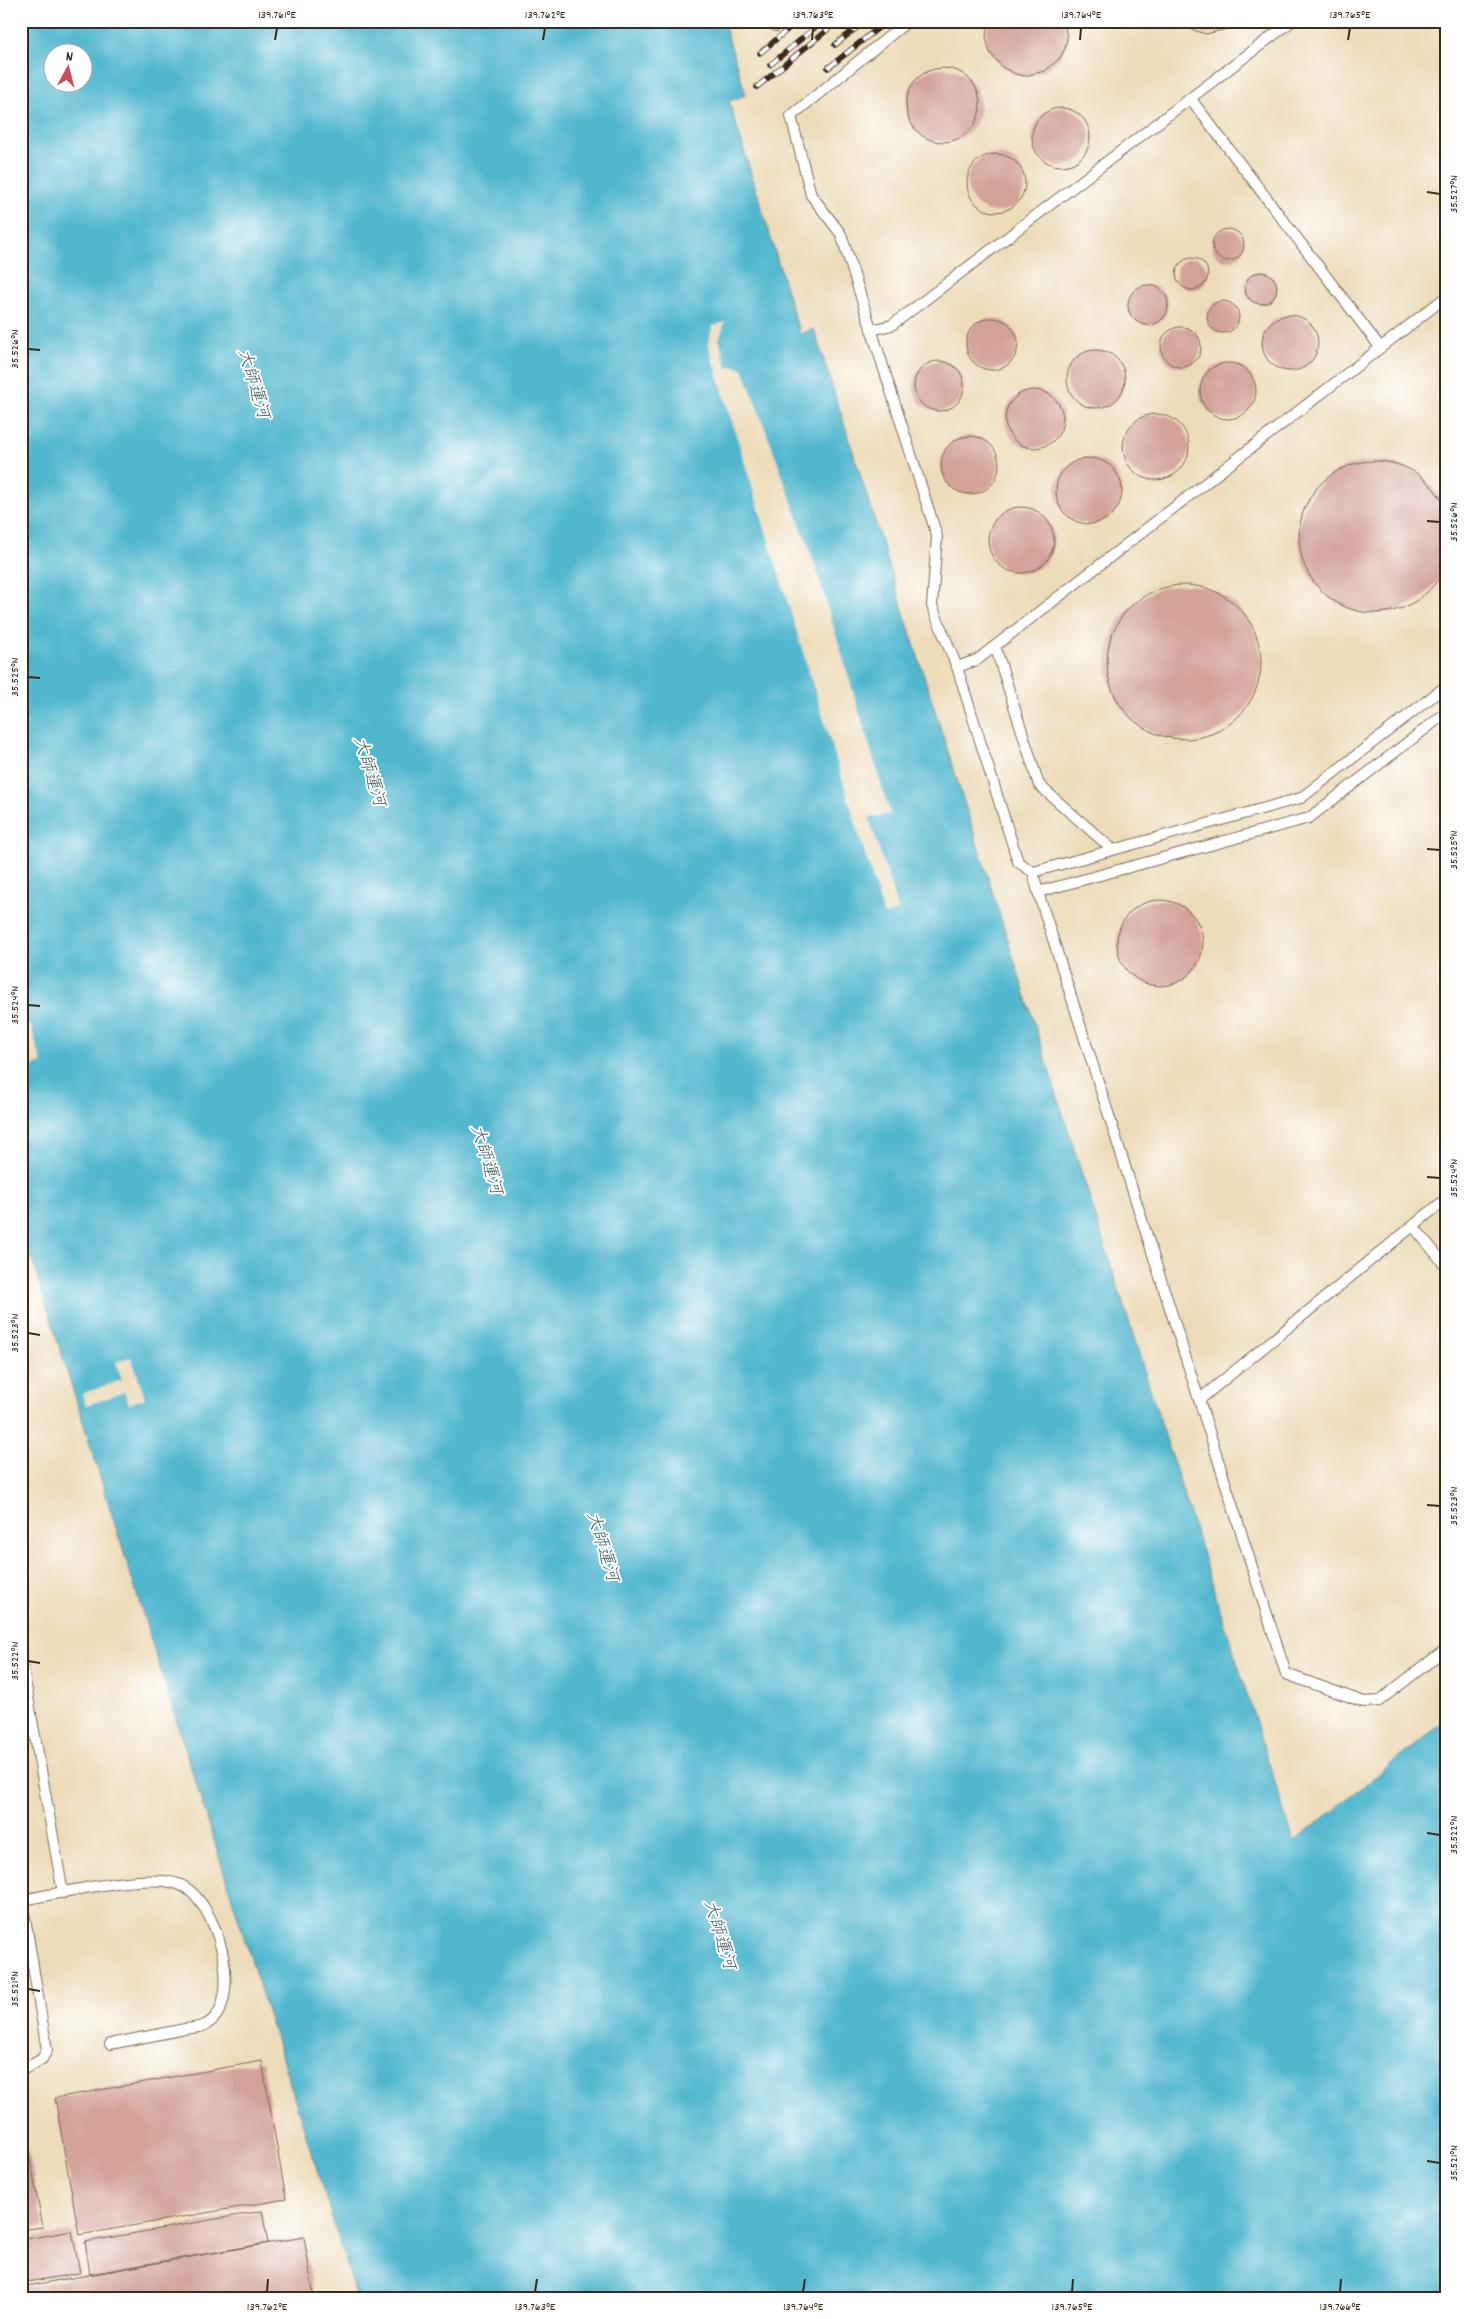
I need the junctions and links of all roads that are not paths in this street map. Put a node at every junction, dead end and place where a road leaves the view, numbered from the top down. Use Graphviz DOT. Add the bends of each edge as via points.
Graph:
graph roads {
  1 [pos="772,21"];
  2 [pos="781,21"];
  3 [pos="908,21"];
  4 [pos="1292,21"];
  5 [pos="1190,98"];
  6 [pos="1446,297"];
  7 [pos="872,330"];
  8 [pos="1380,348"];
  9 [pos="995,646"];
  10 [pos="957,667"];
  11 [pos="1446,686"];
  12 [pos="1446,713"];
  13 [pos="1112,849"];
  14 [pos="1033,872"];
  15 [pos="1038,892"];
  16 [pos="1446,1200"];
  17 [pos="1413,1226"];
  18 [pos="1446,1266"];
  19 [pos="1199,1400"];
  20 [pos="1446,1649"];
  21 [pos="21,1658"];
  22 [pos="63,1893"];
  23 [pos="22,1900"];
  24 [pos="110,2044"];
  25 [pos="21,2071"];
  1 -- 2 [label="lane" via="776,26"];
  3 -- 7 [label="lane" via="791,116 811,195 841,234"];
  4 -- 5 [label="lane"];
  5 -- 7 [label="lane" via="892,325"];
  5 -- 8 [label="lane"];
  6 -- 8 [label="lane"];
  7 -- 10 [label="lane" via="937,536 932,606"];
  8 -- 9 [label="lane"];
  9 -- 10 [label="lane" via="977,660"];
  9 -- 13 [label="lane" via="1039,785"];
  10 -- 14 [label="lane" via="1018,862"];
  11 -- 13 [label="lane" via="1301,798"];
  12 -- 15 [label="lane" via="1309,818"];
  13 -- 14 [label="lane"];
  14 -- 15 [label="lane"];
  15 -- 19 [label="lane"];
  16 -- 17 [label="lane"];
  17 -- 18 [label="lane"];
  17 -- 19 [label="lane"];
  19 -- 20 [label="lane" via="1286,1674 1364,1702 1379,1701"];
  21 -- 22 [label="lane"];
  22 -- 23 [label="lane"];
  22 -- 24 [label="lane" via="141,1880 178,1884 190,1890 201,1902 218,1937 224,1959 225,1987 221,2010 206,2025"];
  23 -- 25 [label="lane" via="47,2050 42,2059"];
}
